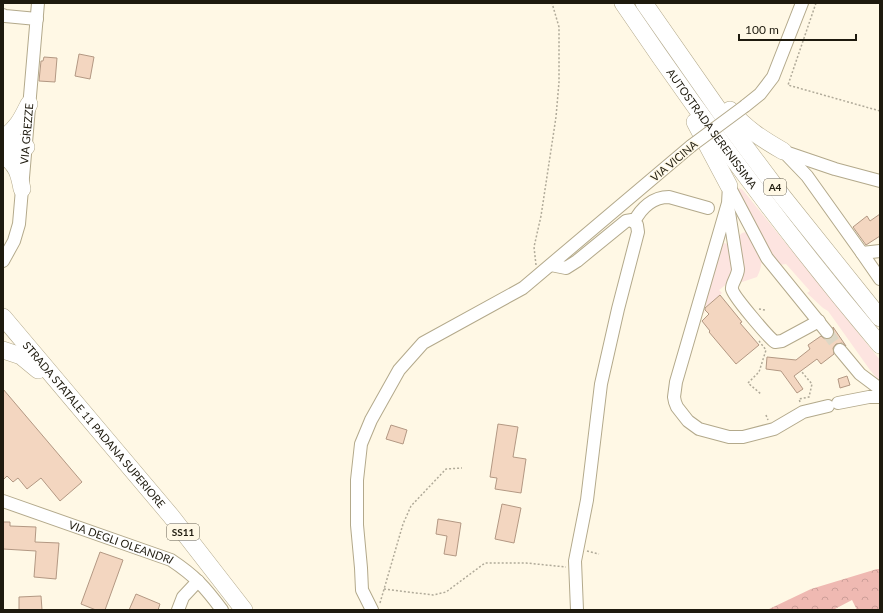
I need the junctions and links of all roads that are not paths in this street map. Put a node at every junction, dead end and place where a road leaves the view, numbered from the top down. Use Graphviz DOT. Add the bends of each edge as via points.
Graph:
graph roads {
  1 [pos="38,3"];
  2 [pos="623,3"];
  3 [pos="644,3"];
  4 [pos="802,3"];
  5 [pos="3,15"];
  6 [pos="37,19"];
  7 [pos="677,50"];
  8 [pos="681,86"];
  9 [pos="29,104"];
  10 [pos="3,139"];
  11 [pos="26,147"];
  12 [pos="783,151"];
  13 [pos="3,153"];
  14 [pos="880,181"];
  15 [pos="729,186"];
  16 [pos="22,189"];
  17 [pos="728,203"];
  18 [pos="708,208"];
  19 [pos="634,222"];
  20 [pos="880,251"];
  21 [pos="862,253"];
  22 [pos="3,261"];
  23 [pos="551,265"];
  24 [pos="880,279"];
  25 [pos="3,304"];
  26 [pos="3,316"];
  27 [pos="880,318"];
  28 [pos="819,321"];
  29 [pos="827,332"];
  30 [pos="880,345"];
  31 [pos="3,350"];
  32 [pos="840,350"];
  33 [pos="49,372"];
  34 [pos="880,389"];
  35 [pos="880,397"];
  36 [pos="120,456"];
  37 [pos="3,501"];
  38 [pos="198,581"];
  39 [pos="376,606"];
  40 [pos="178,610"];
  41 [pos="222,610"];
  42 [pos="244,610"];
  43 [pos="577,610"];
  1 -- 6 [label="street, VIA GREZZE"];
  2 -- 8 [label="highway, AUTOSTRADA SERENISSIMA / A4"];
  3 -- 7 [label="highway, AUTOSTRADA SERENISSIMA / A4"];
  4 -- 23 [label="street, VIA VICINA, bridge" via="773,78 760,94 691,146"];
  5 -- 6 [label="street"];
  6 -- 9 [label="street, VIA GREZZE"];
  7 -- 12 [label="highway" via="744,126"];
  7 -- 27 [label="highway, AUTOSTRADA SERENISSIMA / A4" via="783,197"];
  8 -- 15 [label="highway" via="698,129"];
  8 -- 30 [label="highway, AUTOSTRADA SERENISSIMA / A4" via="806,256"];
  9 -- 10 [label="highway" via="14,131"];
  9 -- 11 [label="street, VIA GREZZE"];
  10 -- 11 [label="highway"];
  11 -- 13 [label="highway" via="15,152"];
  11 -- 16 [label="street, VIA GREZZE"];
  12 -- 14 [label="street"];
  12 -- 21 [label="street" via="807,176"];
  13 -- 16 [label="highway" via="18,170"];
  15 -- 17 [label="street"];
  15 -- 28 [label="street" via="767,258"];
  16 -- 22 [label="street, VIA GREZZE" via="19,224 14,241"];
  17 -- 28 [label="street" via="738,269 732,289 737,298 775,342 782,341"];
  17 -- 35 [label="street" via="676,382 674,397 677,408 688,421 699,428 738,438 774,429 803,412 868,397"];
  18 -- 19 [label="street" via="663,197 641,210"];
  19 -- 23 [label="street" via="626,221 566,268"];
  19 -- 43 [label="street" via="638,232 601,384 587,500 576,555"];
  20 -- 21 [label="street"];
  21 -- 24 [label="street"];
  23 -- 39 [label="street, VIA VICINA" via="523,288 422,343 399,370 371,420 362,444 357,480 357,525 362,590"];
  25 -- 33 [label="highway" via="43,353"];
  26 -- 33 [label="highway, STRADA STATALE 11 PADANA SUPERIORE / SS11"];
  28 -- 29 [label="street"];
  31 -- 36 [label="highway" via="21,356 31,363 70,407"];
  32 -- 34 [label="street" via="860,374"];
  33 -- 36 [label="highway, STRADA STATALE 11 PADANA SUPERIORE / SS11"];
  36 -- 42 [label="highway, STRADA STATALE 11 PADANA SUPERIORE / SS11" via="171,516"];
  37 -- 38 [label="street, VIA DEGLI OLEANDRI" via="171,560"];
  38 -- 40 [label="street" via="183,598"];
  38 -- 41 [label="street, VIA DEGLI OLEANDRI"];
}
